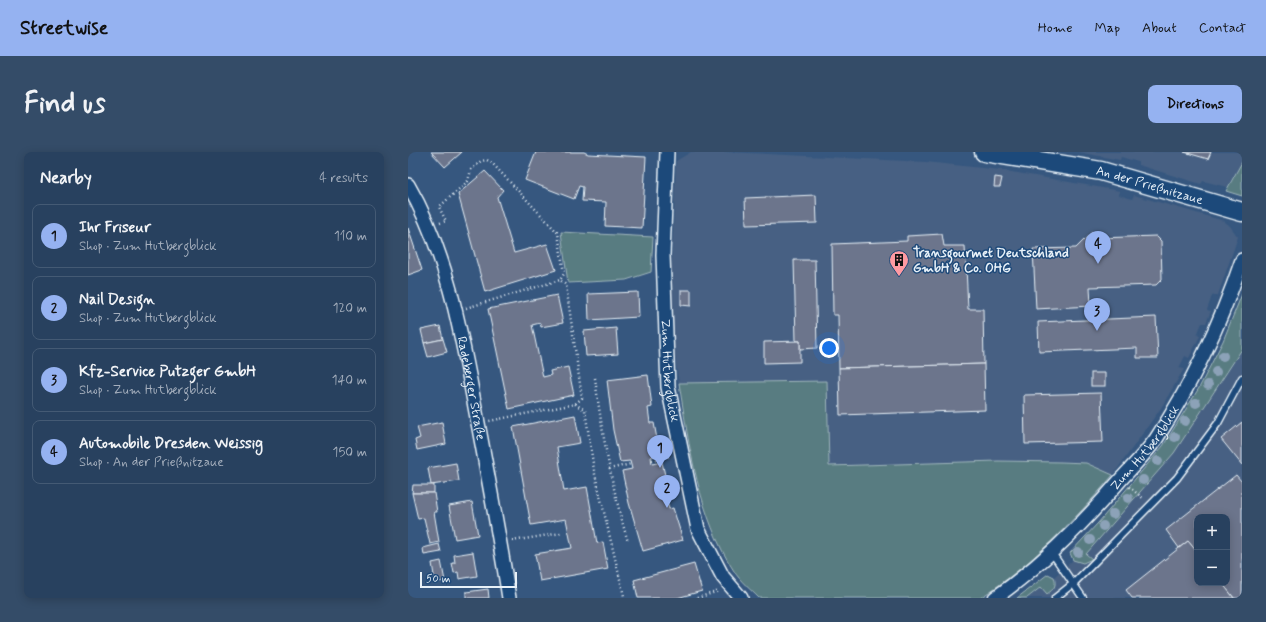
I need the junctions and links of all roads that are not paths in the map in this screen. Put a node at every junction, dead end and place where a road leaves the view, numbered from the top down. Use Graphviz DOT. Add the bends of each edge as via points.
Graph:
graph roads {
  1 [pos="667,152"];
  2 [pos="984,152"];
  3 [pos="408,185"];
  4 [pos="1242,212"];
  5 [pos="1242,260"];
  6 [pos="1242,378"];
  7 [pos="1052,553"];
  8 [pos="1074,583"];
  9 [pos="509,598"];
  10 [pos="741,598"];
  11 [pos="995,598"];
  12 [pos="1054,598"];
  13 [pos="1083,598"];
  1 -- 10 [label="street, Zum Hutbergblick" via="663,255 668,387 698,529 723,577"];
  2 -- 4 [label="street, An der Prießnitzaue" via="1101,171"];
  3 -- 9 [label="street, Radeberger Straße" via="430,228 454,311 478,424"];
  5 -- 7 [label="street, Zum Hutbergblick" via="1213,334 1155,440 1094,510"];
  6 -- 8 [label="lane" via="1218,423 1177,478"];
  7 -- 8 [label="lane"];
  7 -- 11 [label="street, Zum Hutbergblick"];
  8 -- 12 [label="lane"];
  8 -- 13 [label="lane"];
}
